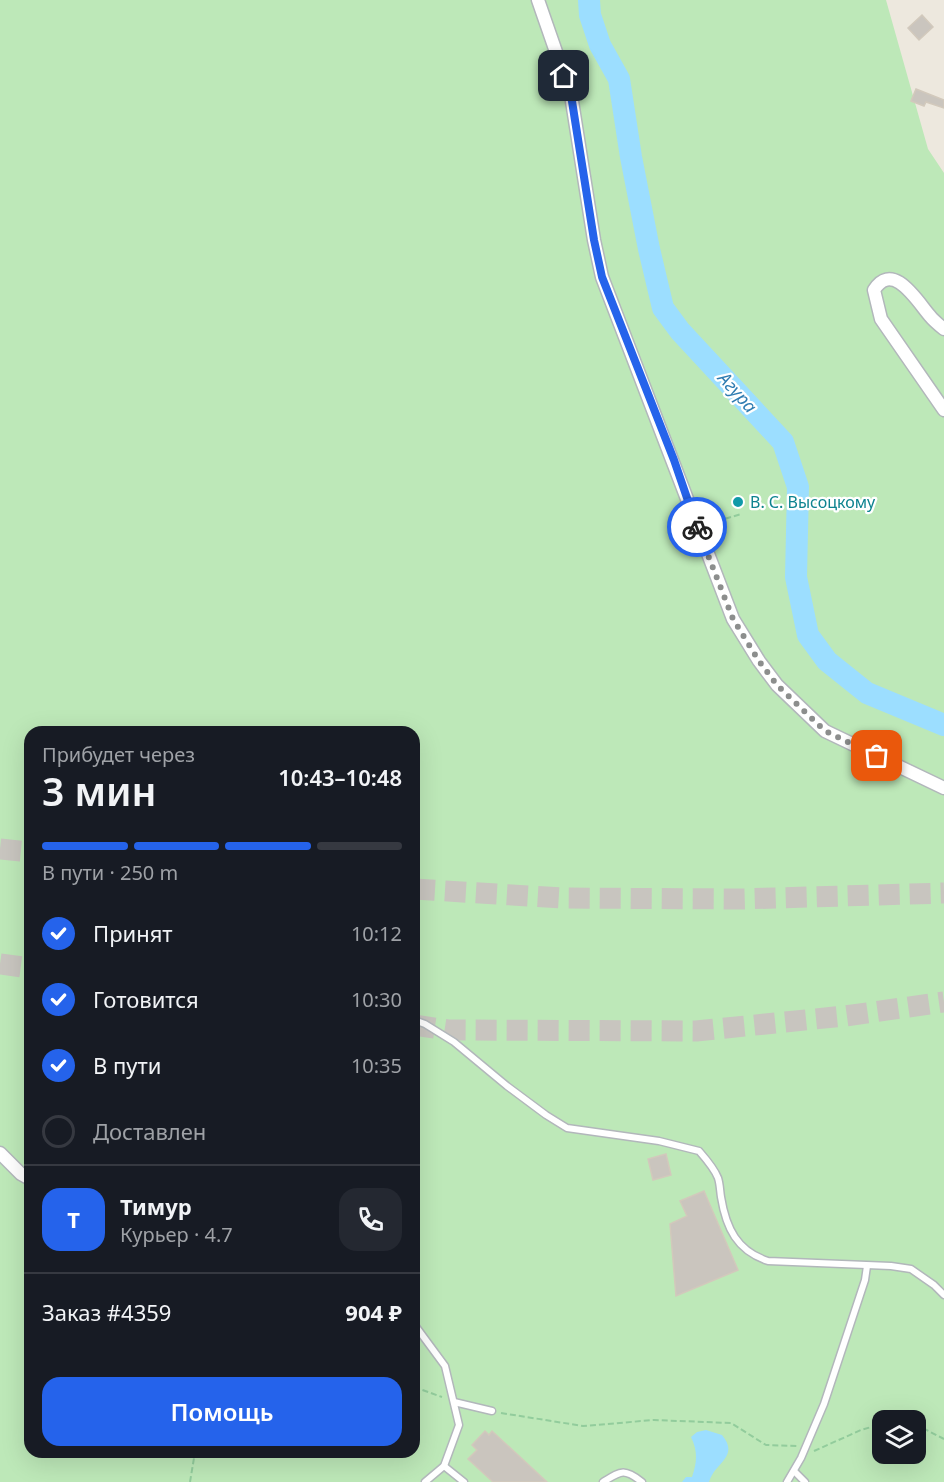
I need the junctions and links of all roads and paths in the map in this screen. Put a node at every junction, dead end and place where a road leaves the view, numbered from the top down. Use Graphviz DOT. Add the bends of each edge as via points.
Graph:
graph roads {
  1 [pos="538,0"];
  2 [pos="944,329"];
  3 [pos="944,410"];
  4 [pos="741,514"];
  5 [pos="697,527"];
  6 [pos="944,788"];
  7 [pos="420,1022"];
  8 [pos="0,1153"];
  9 [pos="24,1176"];
  10 [pos="867,1266"];
  11 [pos="944,1295"];
  12 [pos="420,1332"];
  13 [pos="420,1389"];
  14 [pos="454,1402"];
  15 [pos="492,1411"];
  16 [pos="872,1427"];
  17 [pos="926,1430"];
  18 [pos="944,1439"];
  19 [pos="805,1447"];
  20 [pos="194,1458"];
  21 [pos="801,1458"];
  22 [pos="444,1466"];
  23 [pos="794,1471"];
  24 [pos="190,1482"];
  25 [pos="425,1482"];
  26 [pos="464,1482"];
  27 [pos="603,1482"];
  28 [pos="642,1482"];
  29 [pos="787,1482"];
  30 [pos="806,1482"];
  1 -- 5 [label="street" via="571,95 602,277"];
  2 -- 3 [label="street" via="895,279 886,279 874,290 881,320"];
  4 -- 5 [label="path"];
  5 -- 6 [label="street" via="733,619 777,685 825,731"];
  7 -- 10 [label="lane" via="454,1042 567,1128 699,1151 718,1178 729,1228 740,1246 759,1258 768,1262"];
  8 -- 9 [label="street"];
  10 -- 11 [label="lane" via="911,1269"];
  10 -- 19 [label="lane" via="824,1404"];
  12 -- 14 [label="lane" via="445,1366"];
  13 -- 14 [label="path"];
  14 -- 15 [label="lane"];
  14 -- 22 [label="lane" via="459,1425"];
  15 -- 19 [label="path" via="583,1426 654,1420 731,1423 766,1445"];
  16 -- 21 [label="path"];
  17 -- 18 [label="path"];
  19 -- 21 [label="lane"];
  20 -- 24 [label="path"];
  21 -- 23 [label="lane"];
  22 -- 25 [label="lane"];
  22 -- 26 [label="lane"];
  23 -- 29 [label="lane"];
  23 -- 30 [label="lane"];
  27 -- 28 [label="lane" via="627,1472"];
}
